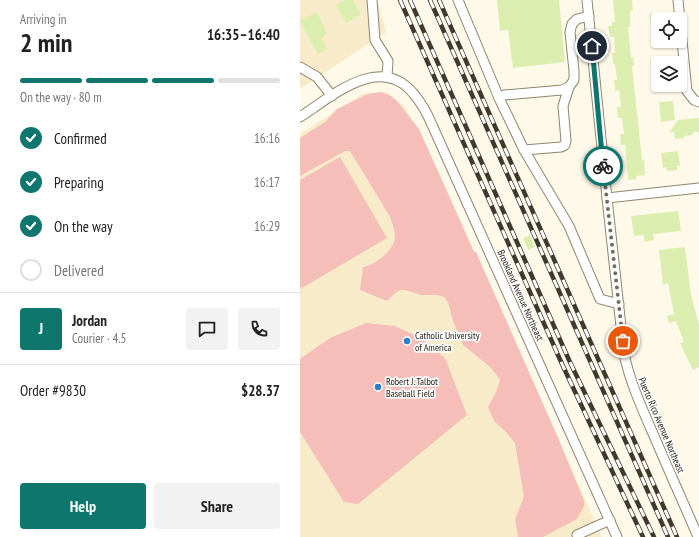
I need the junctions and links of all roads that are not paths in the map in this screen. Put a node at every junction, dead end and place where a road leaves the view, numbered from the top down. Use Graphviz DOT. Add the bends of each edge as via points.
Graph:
graph roads {
  1 [pos="372,0"];
  2 [pos="458,0"];
  3 [pos="587,0"];
  4 [pos="678,0"];
  5 [pos="589,16"];
  6 [pos="300,67"];
  7 [pos="388,77"];
  8 [pos="569,87"];
  9 [pos="332,96"];
  10 [pos="499,98"];
  11 [pos="699,102"];
  12 [pos="300,117"];
  13 [pos="524,150"];
  14 [pos="698,188"];
  15 [pos="607,198"];
  16 [pos="699,198"];
  17 [pos="619,304"];
  18 [pos="610,520"];
  19 [pos="577,535"];
  20 [pos="617,537"];
  21 [pos="698,537"];
  1 -- 7 [label="street" via="375,40 388,61"];
  2 -- 10 [label="street"];
  3 -- 5 [label="street, Puerto Rico Avenue Northeast"];
  4 -- 11 [label="street" via="687,91"];
  5 -- 8 [label="street" via="577,19 572,24 570,32 574,80"];
  5 -- 15 [label="street, Puerto Rico Avenue Northeast"];
  6 -- 9 [label="street" via="317,77"];
  7 -- 9 [label="street" via="361,80"];
  7 -- 18 [label="street, Brookland Avenue Northeast" via="397,80 411,91 432,123"];
  8 -- 10 [label="street" via="562,90 504,95"];
  8 -- 13 [label="street" via="563,106 565,145"];
  9 -- 12 [label="street"];
  10 -- 13 [label="street"];
  13 -- 17 [label="street" via="569,226 600,299"];
  14 -- 15 [label="street"];
  14 -- 16 [label="street"];
  15 -- 17 [label="street, Puerto Rico Avenue Northeast"];
  17 -- 21 [label="street, Puerto Rico Avenue Northeast" via="624,354 632,383"];
  18 -- 19 [label="street"];
  18 -- 20 [label="street, Brookland Avenue Northeast"];
}
